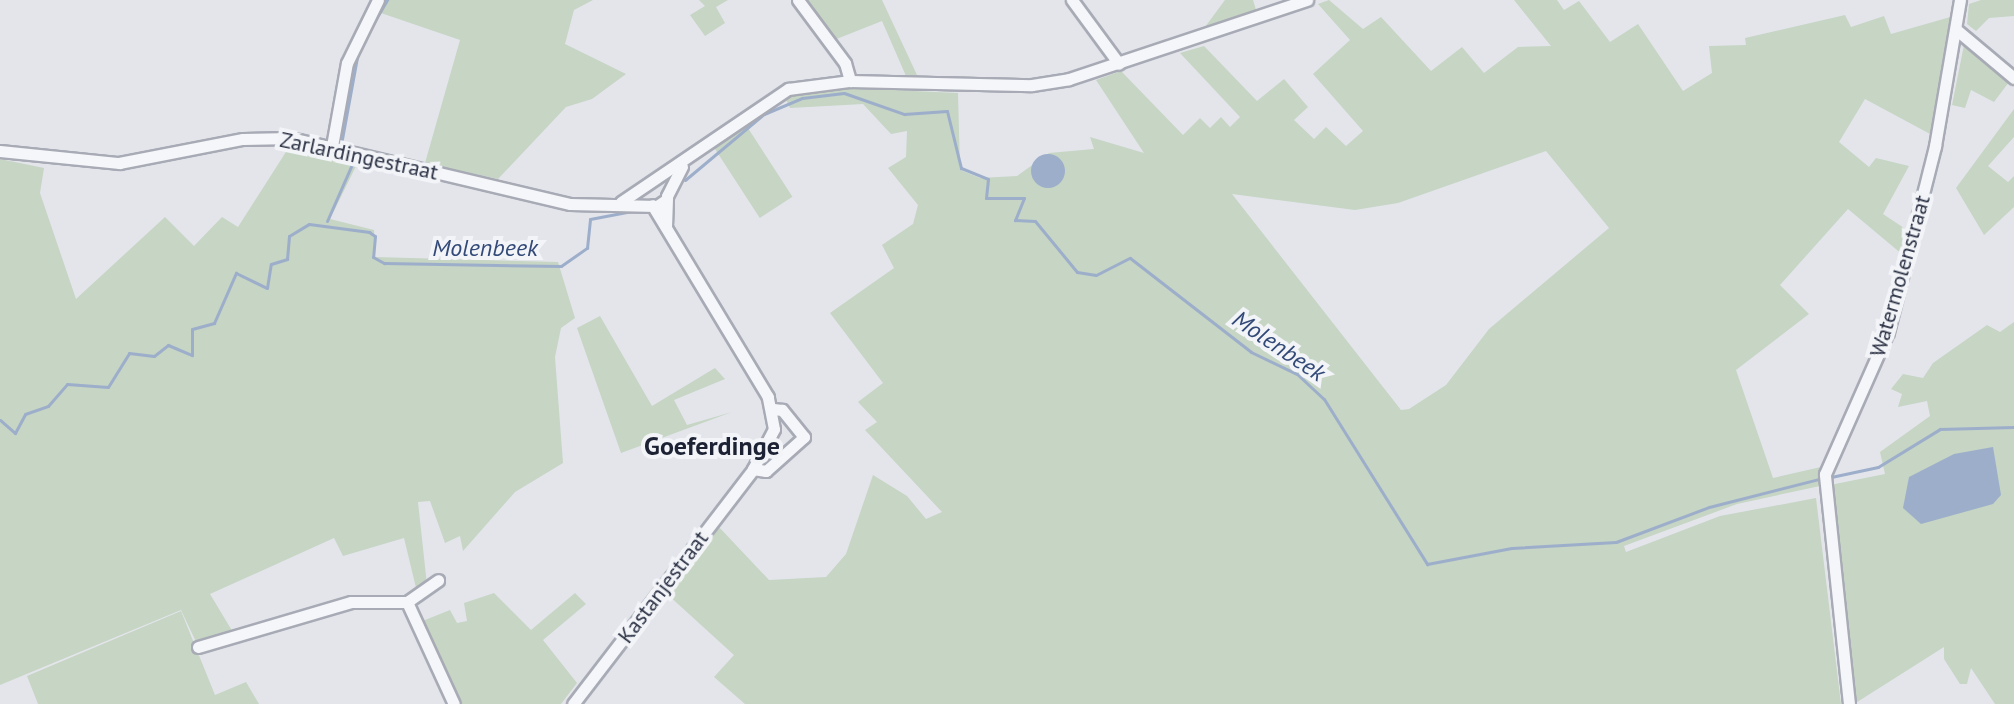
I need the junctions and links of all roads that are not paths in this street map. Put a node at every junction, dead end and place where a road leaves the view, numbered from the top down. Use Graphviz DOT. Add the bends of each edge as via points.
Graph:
graph roads {
  1 [pos="378,0"];
  2 [pos="798,0"];
  3 [pos="1072,0"];
  4 [pos="1307,0"];
  5 [pos="1960,0"];
  6 [pos="1958,31"];
  7 [pos="1119,64"];
  8 [pos="2014,78"];
  9 [pos="850,81"];
  10 [pos="332,146"];
  11 [pos="0,151"];
  12 [pos="683,166"];
  13 [pos="650,187"];
  14 [pos="667,198"];
  15 [pos="621,202"];
  16 [pos="650,204"];
  17 [pos="666,227"];
  18 [pos="773,409"];
  19 [pos="753,469"];
  20 [pos="438,580"];
  21 [pos="407,602"];
  22 [pos="198,647"];
  23 [pos="454,704"];
  24 [pos="573,704"];
  25 [pos="1849,704"];
  1 -- 10 [label="street" via="347,63"];
  2 -- 9 [label="street" via="845,63"];
  3 -- 7 [label="street"];
  4 -- 7 [label="street, Zarlardingestraat"];
  5 -- 6 [label="street, Watermolenstraat"];
  6 -- 8 [label="street"];
  6 -- 25 [label="street, Watermolenstraat" via="1888,332 1825,479"];
  7 -- 9 [label="street, Zarlardingestraat" via="1032,85"];
  9 -- 12 [label="street, Zarlardingestraat" via="776,95"];
  10 -- 11 [label="street, Zarlardingestraat" via="268,136 119,163"];
  10 -- 15 [label="street, Zarlardingestraat" via="570,204"];
  12 -- 13 [label="street, Zarlardingestraat"];
  12 -- 14 [label="street, Zarlardingestraat"];
  13 -- 14 [label="street"];
  13 -- 15 [label="street, Zarlardingestraat"];
  13 -- 16 [label="street"];
  14 -- 16 [label="street, Zarlardingestraat"];
  14 -- 17 [label="street"];
  15 -- 16 [label="street, Zarlardingestraat"];
  16 -- 17 [label="street, Kastanjestraat"];
  17 -- 18 [label="street, Kastanjestraat"];
  18 -- 19 [label="street, Kastanjestraat" via="769,445"];
  18 -- 19 [label="street, Kastanjestraat" via="782,410 804,437 766,471"];
  19 -- 24 [label="street, Kastanjestraat"];
  20 -- 21 [label="street"];
  21 -- 22 [label="street" via="351,602"];
  21 -- 23 [label="street"];
}
